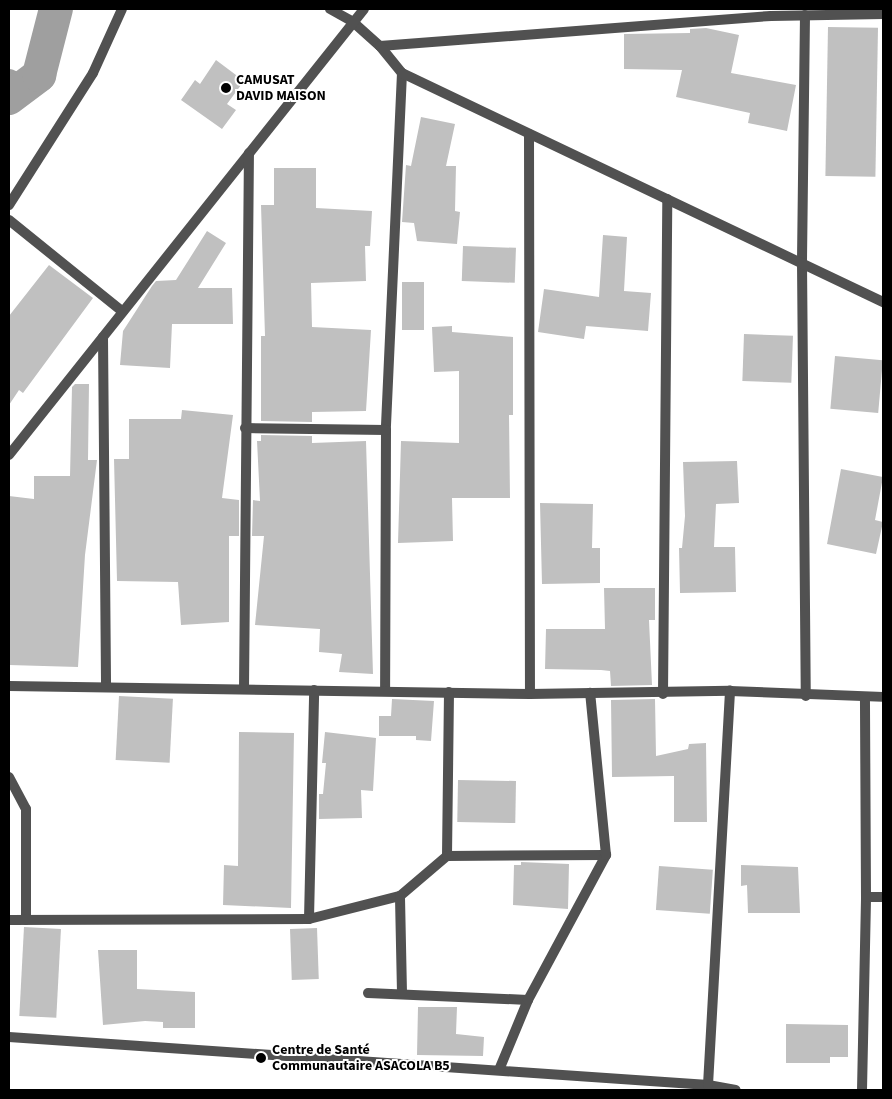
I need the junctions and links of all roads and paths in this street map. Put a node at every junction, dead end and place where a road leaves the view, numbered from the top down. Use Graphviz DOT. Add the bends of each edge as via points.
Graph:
graph roads {
  1 [pos="122,9"];
  2 [pos="330,9"];
  3 [pos="364,9"];
  4 [pos="771,12"];
  5 [pos="883,14"];
  6 [pos="805,15"];
  7 [pos="353,22"];
  8 [pos="380,46"];
  9 [pos="402,73"];
  10 [pos="529,134"];
  11 [pos="249,153"];
  12 [pos="667,199"];
  13 [pos="9,205"];
  14 [pos="9,220"];
  15 [pos="802,263"];
  16 [pos="883,302"];
  17 [pos="123,312"];
  18 [pos="103,337"];
  19 [pos="245,428"];
  20 [pos="386,430"];
  21 [pos="9,455"];
  22 [pos="9,686"];
  23 [pos="106,686"];
  24 [pos="244,689"];
  25 [pos="314,690"];
  26 [pos="385,691"];
  27 [pos="730,691"];
  28 [pos="449,692"];
  29 [pos="590,693"];
  30 [pos="530,694"];
  31 [pos="662,694"];
  32 [pos="806,696"];
  33 [pos="865,697"];
  34 [pos="883,697"];
  35 [pos="9,777"];
  36 [pos="606,855"];
  37 [pos="447,856"];
  38 [pos="400,896"];
  39 [pos="866,897"];
  40 [pos="883,897"];
  41 [pos="309,919"];
  42 [pos="9,920"];
  43 [pos="26,920"];
  44 [pos="368,992"];
  45 [pos="402,993"];
  46 [pos="528,1000"];
  47 [pos="9,1037"];
  48 [pos="498,1070"];
  49 [pos="708,1085"];
  50 [pos="736,1090"];
  51 [pos="862,1090"];
  1 -- 13 [label="street" via="93,73"];
  2 -- 7 [label="street"];
  3 -- 7 [label="street"];
  4 -- 6 [label="street"];
  4 -- 8 [label="street"];
  5 -- 6 [label="street"];
  6 -- 15 [label="street"];
  7 -- 8 [label="street"];
  7 -- 11 [label="street"];
  8 -- 9 [label="street"];
  9 -- 10 [label="street"];
  9 -- 20 [label="street"];
  10 -- 12 [label="street"];
  10 -- 30 [label="street"];
  11 -- 17 [label="street"];
  11 -- 19 [label="street"];
  12 -- 15 [label="street"];
  12 -- 31 [label="street"];
  14 -- 17 [label="street"];
  15 -- 16 [label="street"];
  15 -- 32 [label="street"];
  17 -- 18 [label="street"];
  18 -- 21 [label="street"];
  18 -- 23 [label="street"];
  19 -- 20 [label="street"];
  19 -- 24 [label="street"];
  20 -- 26 [label="street"];
  22 -- 23 [label="street"];
  23 -- 24 [label="street"];
  24 -- 25 [label="street"];
  25 -- 26 [label="street"];
  25 -- 41 [label="street"];
  26 -- 28 [label="street"];
  27 -- 31 [label="street"];
  27 -- 32 [label="street"];
  27 -- 49 [label="street"];
  28 -- 30 [label="street"];
  28 -- 37 [label="street"];
  29 -- 30 [label="street"];
  29 -- 31 [label="street"];
  29 -- 36 [label="street"];
  32 -- 33 [label="street"];
  33 -- 34 [label="street"];
  33 -- 39 [label="street"];
  35 -- 43 [label="street" via="26,809"];
  36 -- 37 [label="street"];
  36 -- 46 [label="street"];
  37 -- 38 [label="street"];
  38 -- 41 [label="street"];
  38 -- 45 [label="street"];
  39 -- 40 [label="street"];
  39 -- 51 [label="street"];
  41 -- 43 [label="street"];
  42 -- 43 [label="street"];
  44 -- 45 [label="street"];
  45 -- 46 [label="street"];
  46 -- 48 [label="street"];
  47 -- 48 [label="street"];
  48 -- 49 [label="street"];
  49 -- 50 [label="street"];
}
